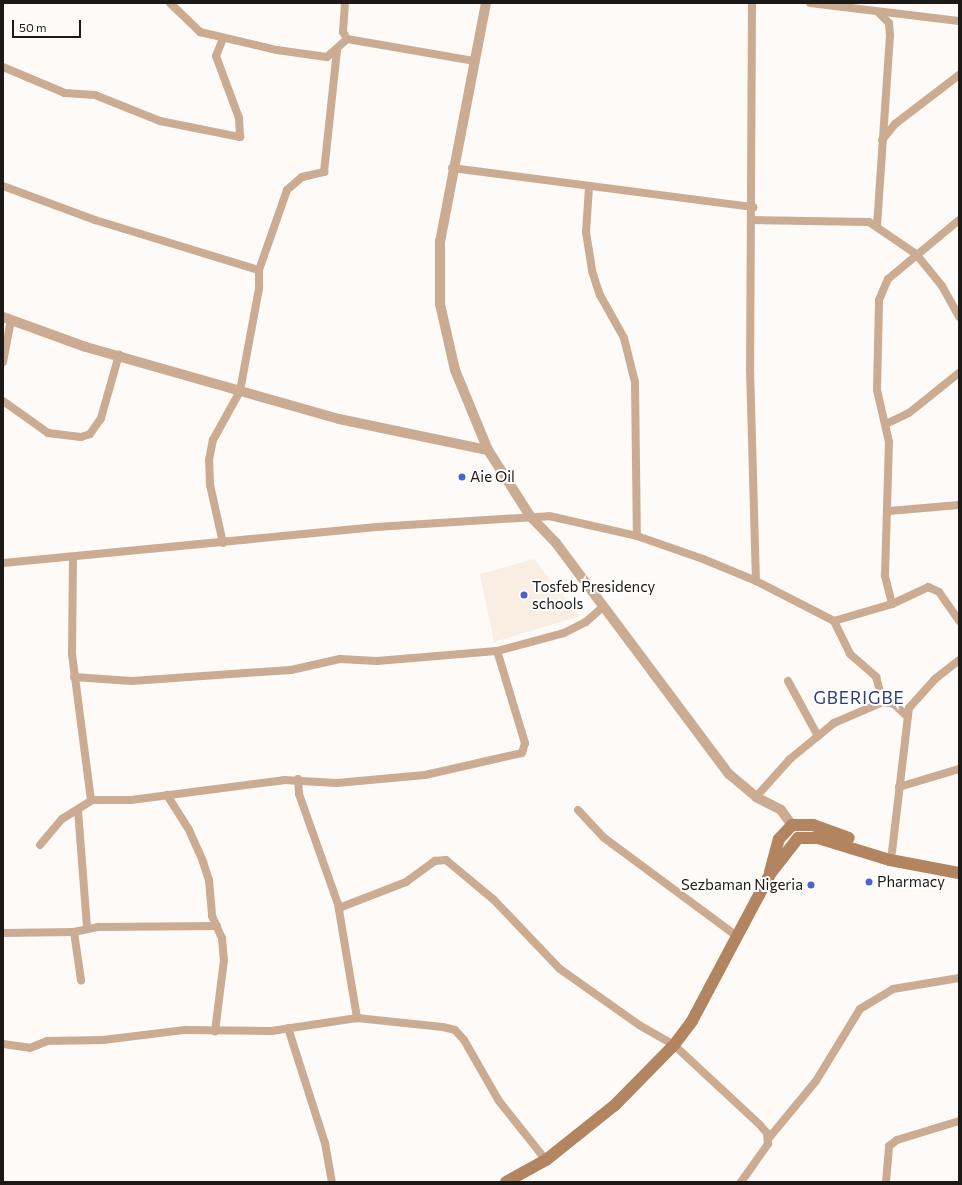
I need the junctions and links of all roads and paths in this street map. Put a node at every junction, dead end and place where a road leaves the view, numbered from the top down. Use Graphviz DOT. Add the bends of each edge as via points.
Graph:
graph roads {
  1 [pos="170,3"];
  2 [pos="345,3"];
  3 [pos="486,3"];
  4 [pos="752,3"];
  5 [pos="810,3"];
  6 [pos="879,13"];
  7 [pos="959,21"];
  8 [pos="223,39"];
  9 [pos="347,39"];
  10 [pos="338,50"];
  11 [pos="474,61"];
  12 [pos="3,66"];
  13 [pos="959,75"];
  14 [pos="882,142"];
  15 [pos="452,168"];
  16 [pos="3,186"];
  17 [pos="588,187"];
  18 [pos="753,207"];
  19 [pos="753,220"];
  20 [pos="959,220"];
  21 [pos="877,226"];
  22 [pos="916,254"];
  23 [pos="259,270"];
  24 [pos="959,317"];
  25 [pos="7,318"];
  26 [pos="119,356"];
  27 [pos="3,362"];
  28 [pos="959,373"];
  29 [pos="240,391"];
  30 [pos="3,401"];
  31 [pos="886,424"];
  32 [pos="488,450"];
  33 [pos="959,504"];
  34 [pos="889,511"];
  35 [pos="530,516"];
  36 [pos="638,536"];
  37 [pos="223,544"];
  38 [pos="73,557"];
  39 [pos="3,562"];
  40 [pos="756,581"];
  41 [pos="892,604"];
  42 [pos="604,606"];
  43 [pos="834,621"];
  44 [pos="959,621"];
  45 [pos="497,651"];
  46 [pos="959,660"];
  47 [pos="74,677"];
  48 [pos="788,680"];
  49 [pos="882,702"];
  50 [pos="907,716"];
  51 [pos="818,736"];
  52 [pos="959,769"];
  53 [pos="298,779"];
  54 [pos="899,786"];
  55 [pos="167,795"];
  56 [pos="756,797"];
  57 [pos="91,801"];
  58 [pos="78,810"];
  59 [pos="578,810"];
  60 [pos="792,825"];
  61 [pos="40,845"];
  62 [pos="892,852"];
  63 [pos="959,865"];
  64 [pos="959,873"];
  65 [pos="770,874"];
  66 [pos="339,908"];
  67 [pos="217,926"];
  68 [pos="87,927"];
  69 [pos="74,932"];
  70 [pos="3,933"];
  71 [pos="738,937"];
  72 [pos="959,978"];
  73 [pos="81,980"];
  74 [pos="357,1018"];
  75 [pos="288,1028"];
  76 [pos="215,1031"];
  77 [pos="3,1044"];
  78 [pos="674,1045"];
  79 [pos="959,1121"];
  80 [pos="769,1138"];
  81 [pos="546,1160"];
  82 [pos="332,1182"];
  83 [pos="506,1182"];
  84 [pos="741,1182"];
  85 [pos="886,1182"];
  1 -- 8 [label="street" via="200,32"];
  2 -- 9 [label="street" via="343,32"];
  3 -- 11 [label="street"];
  4 -- 18 [label="street" via="749,80"];
  5 -- 6 [label="street"];
  6 -- 7 [label="street"];
  6 -- 14 [label="street" via="889,23 890,35"];
  8 -- 10 [label="street" via="316,56 327,56"];
  8 -- 12 [label="street" via="216,56 239,118 240,137 160,122 95,95 65,93"];
  9 -- 10 [label="street"];
  9 -- 11 [label="street"];
  10 -- 23 [label="street" via="324,172 302,177 287,190"];
  11 -- 15 [label="street"];
  13 -- 14 [label="street" via="895,124"];
  14 -- 21 [label="street"];
  15 -- 17 [label="street"];
  15 -- 32 [label="street" via="440,241 440,304 456,370"];
  16 -- 23 [label="street" via="95,220"];
  17 -- 18 [label="street"];
  17 -- 36 [label="street" via="586,232 591,265 600,295 624,338 635,382"];
  18 -- 19 [label="street"];
  19 -- 21 [label="street" via="854,220"];
  19 -- 40 [label="street" via="750,368"];
  20 -- 22 [label="street"];
  21 -- 22 [label="street"];
  22 -- 24 [label="street" via="942,286"];
  22 -- 31 [label="street" via="888,279 879,300 877,390"];
  23 -- 29 [label="street" via="259,288"];
  25 -- 26 [label="street"];
  25 -- 27 [label="street"];
  26 -- 29 [label="street"];
  26 -- 30 [label="street" via="101,418 90,434 81,437 48,433"];
  28 -- 31 [label="street" via="909,413"];
  29 -- 32 [label="street" via="347,421"];
  29 -- 37 [label="street" via="213,440 209,460 210,485"];
  31 -- 34 [label="street"];
  32 -- 35 [label="street"];
  33 -- 34 [label="street"];
  34 -- 41 [label="street" via="885,575"];
  35 -- 36 [label="street" via="565,518"];
  35 -- 37 [label="street" via="376,527"];
  35 -- 42 [label="street"];
  36 -- 40 [label="street"];
  37 -- 38 [label="street"];
  38 -- 39 [label="street"];
  38 -- 47 [label="street"];
  40 -- 43 [label="street"];
  41 -- 43 [label="street"];
  41 -- 44 [label="street" via="928,587 935,589"];
  42 -- 45 [label="street" via="586,622 564,633"];
  42 -- 56 [label="street" via="704,744 729,774"];
  43 -- 49 [label="street" via="850,654 876,677"];
  45 -- 47 [label="street" via="377,661 340,659 291,670 243,670 132,681"];
  45 -- 53 [label="street" via="525,743 522,753 425,775 337,783"];
  46 -- 50 [label="street" via="934,679"];
  47 -- 57 [label="street"];
  48 -- 51 [label="street"];
  49 -- 50 [label="street" via="894,704"];
  49 -- 51 [label="street" via="834,723"];
  50 -- 54 [label="street"];
  51 -- 56 [label="street"];
  52 -- 54 [label="street"];
  53 -- 55 [label="street"];
  53 -- 66 [label="street" via="299,794"];
  54 -- 62 [label="street"];
  55 -- 57 [label="street"];
  55 -- 67 [label="street" via="189,830 203,862"];
  56 -- 60 [label="street" via="781,810"];
  57 -- 58 [label="street"];
  58 -- 61 [label="street" via="62,819"];
  58 -- 68 [label="street"];
  59 -- 71 [label="street" via="602,837"];
  60 -- 62 [label="main road" via="812,825"];
  60 -- 65 [label="main road" via="779,839"];
  62 -- 63 [label="main road"];
  64 -- 65 [label="main road" via="890,860 806,836 798,838"];
  65 -- 71 [label="main road"];
  66 -- 74 [label="street"];
  66 -- 78 [label="street" via="406,882 435,861 446,860 494,900 560,969 639,1025"];
  67 -- 68 [label="street"];
  67 -- 76 [label="street" via="224,960"];
  68 -- 69 [label="street"];
  69 -- 70 [label="street"];
  69 -- 73 [label="street"];
  71 -- 78 [label="main road" via="692,1021"];
  72 -- 80 [label="street" via="893,989 860,1009 816,1081"];
  74 -- 75 [label="street"];
  74 -- 81 [label="street" via="455,1030 475,1054 485,1078 519,1131"];
  75 -- 76 [label="street"];
  75 -- 82 [label="street" via="325,1143"];
  76 -- 77 [label="street" via="47,1041 30,1048"];
  78 -- 80 [label="street" via="760,1125"];
  78 -- 81 [label="main road" via="615,1105"];
  79 -- 85 [label="street" via="896,1140 889,1146"];
  80 -- 84 [label="street"];
  81 -- 83 [label="main road"];
}
